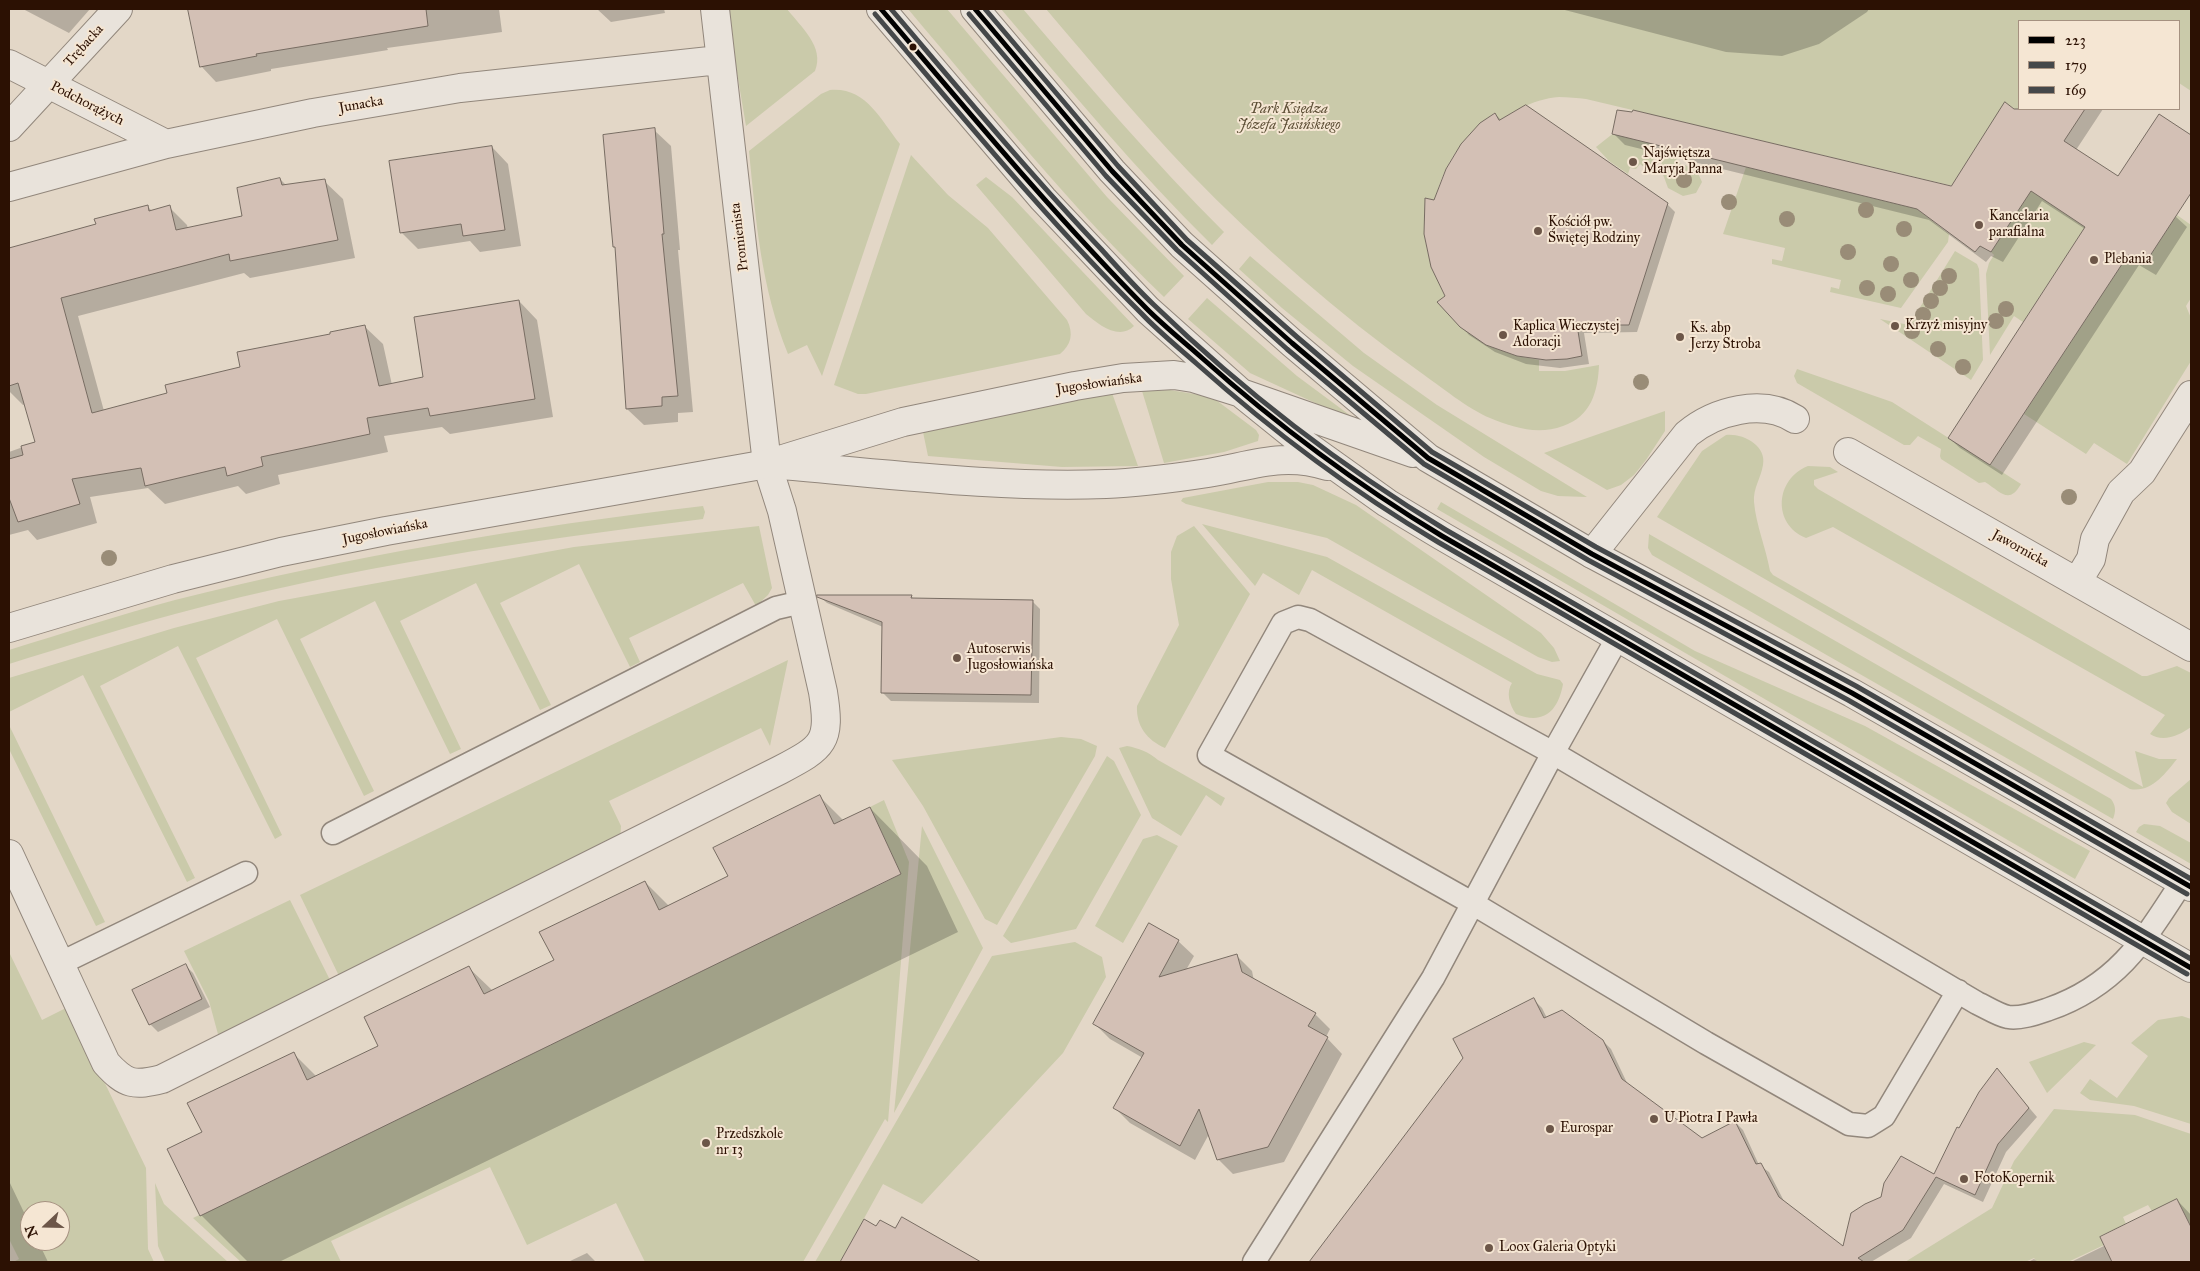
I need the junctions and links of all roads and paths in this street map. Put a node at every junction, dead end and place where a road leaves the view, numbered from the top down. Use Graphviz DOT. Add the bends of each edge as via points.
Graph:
graph roads {
  1 [pos="118,9"];
  2 [pos="715,9"];
  3 [pos="881,9"];
  4 [pos="975,9"];
  5 [pos="719,60"];
  6 [pos="9,64"];
  7 [pos="49,85"];
  8 [pos="9,126"];
  9 [pos="166,144"];
  10 [pos="9,187"];
  11 [pos="1241,393"];
  12 [pos="2191,395"];
  13 [pos="1795,419"];
  14 [pos="1848,452"];
  15 [pos="1428,458"];
  16 [pos="767,464"];
  17 [pos="1349,476"];
  18 [pos="1592,554"];
  19 [pos="2078,582"];
  20 [pos="802,602"];
  21 [pos="9,628"];
  22 [pos="1618,637"];
  23 [pos="2191,647"];
  24 [pos="1553,753"];
  25 [pos="333,833"];
  26 [pos="9,854"];
  27 [pos="246,873"];
  28 [pos="2187,885"];
  29 [pos="1472,903"];
  30 [pos="2145,940"];
  31 [pos="61,963"];
  32 [pos="2191,968"];
  33 [pos="1958,991"];
  34 [pos="1254,1262"];
  1 -- 7 [label="street, Trębacka"];
  2 -- 5 [label="street, Promienista"];
  3 -- 11 [label="street" via="1089,249 1148,310"];
  4 -- 15 [label="street" via="1112,171 1182,245"];
  5 -- 9 [label="street, Junacka" via="460,88 313,113"];
  5 -- 16 [label="street, Promienista"];
  6 -- 7 [label="street, Podchorążych"];
  7 -- 8 [label="street, Trębacka"];
  7 -- 9 [label="street, Podchorążych"];
  9 -- 10 [label="street, Junacka"];
  11 -- 15 [label="street, Jugosłowiańska"];
  11 -- 16 [label="street, Jugosłowiańska" via="1174,375 1089,383 903,422"];
  11 -- 17 [label="street"];
  12 -- 19 [label="street" via="2142,472 2121,492 2095,539 2091,559"];
  13 -- 18 [label="street" via="1772,411 1745,410 1718,415 1696,426"];
  14 -- 19 [label="street, Jawornicka"];
  15 -- 18 [label="street"];
  16 -- 17 [label="street, Jugosłowiańska" via="987,481 1107,484 1210,473 1293,459 1327,466"];
  16 -- 20 [label="street, Promienista" via="782,511"];
  16 -- 21 [label="street, Jugosłowiańska" via="282,552 173,579"];
  17 -- 22 [label="street" via="1442,536"];
  18 -- 28 [label="street" via="1852,693"];
  19 -- 23 [label="street, Jawornicka"];
  20 -- 25 [label="lane" via="776,608"];
  20 -- 31 [label="street, Promienista" via="827,719 823,739 813,751 162,1079 141,1084 128,1082 106,1063"];
  22 -- 24 [label="lane"];
  22 -- 30 [label="street"];
  24 -- 29 [label="lane"];
  24 -- 29 [label="lane" via="1310,620 1298,617 1283,623 1209,755"];
  24 -- 33 [label="lane"];
  26 -- 31 [label="street, Promienista"];
  27 -- 31 [label="lane"];
  28 -- 30 [label="lane"];
  29 -- 33 [label="lane" via="1849,1124 1868,1126 1884,1116"];
  29 -- 34 [label="lane" via="1433,978"];
  30 -- 32 [label="street"];
  30 -- 33 [label="lane" via="2092,988 2066,1003 2039,1012 2008,1017"];
}
